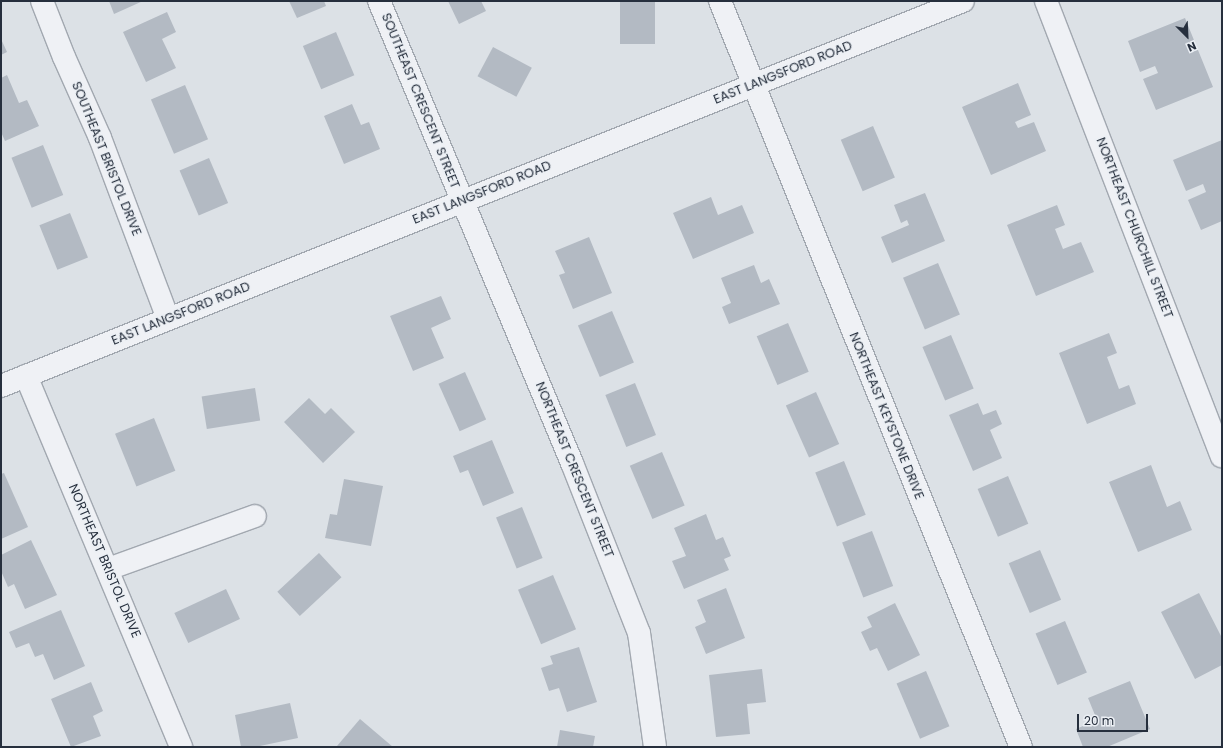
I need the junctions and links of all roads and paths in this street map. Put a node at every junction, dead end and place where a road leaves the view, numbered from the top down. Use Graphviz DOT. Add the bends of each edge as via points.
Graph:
graph roads {
  1 [pos="42,1"];
  2 [pos="379,1"];
  3 [pos="720,1"];
  4 [pos="963,1"];
  5 [pos="1046,1"];
  6 [pos="753,85"];
  7 [pos="461,202"];
  8 [pos="168,319"];
  9 [pos="26,376"];
  10 [pos="1,386"];
  11 [pos="1222,456"];
  12 [pos="255,516"];
  13 [pos="108,569"];
  14 [pos="181,747"];
  15 [pos="655,747"];
  16 [pos="1021,747"];
  1 -- 8 [label="street, SOUTHEAST BRISTOL DRIVE" via="100,138"];
  2 -- 7 [label="street, SOUTHEAST CRESCENT STREET"];
  3 -- 6 [label="street, NORTHEAST KEYSTONE DRIVE"];
  4 -- 6 [label="street, EAST LANGSFORD ROAD"];
  5 -- 11 [label="street, NORTHEAST CHURCHILL STREET"];
  6 -- 7 [label="street, EAST LANGSFORD ROAD"];
  6 -- 16 [label="street, NORTHEAST KEYSTONE DRIVE"];
  7 -- 8 [label="street, EAST LANGSFORD ROAD"];
  7 -- 15 [label="street, NORTHEAST CRESCENT STREET" via="572,463 639,633"];
  8 -- 9 [label="street, EAST LANGSFORD ROAD"];
  9 -- 10 [label="street, EAST LANGSFORD ROAD"];
  9 -- 13 [label="street, NORTHEAST BRISTOL DRIVE"];
  12 -- 13 [label="street"];
  13 -- 14 [label="street, NORTHEAST BRISTOL DRIVE"];
}
